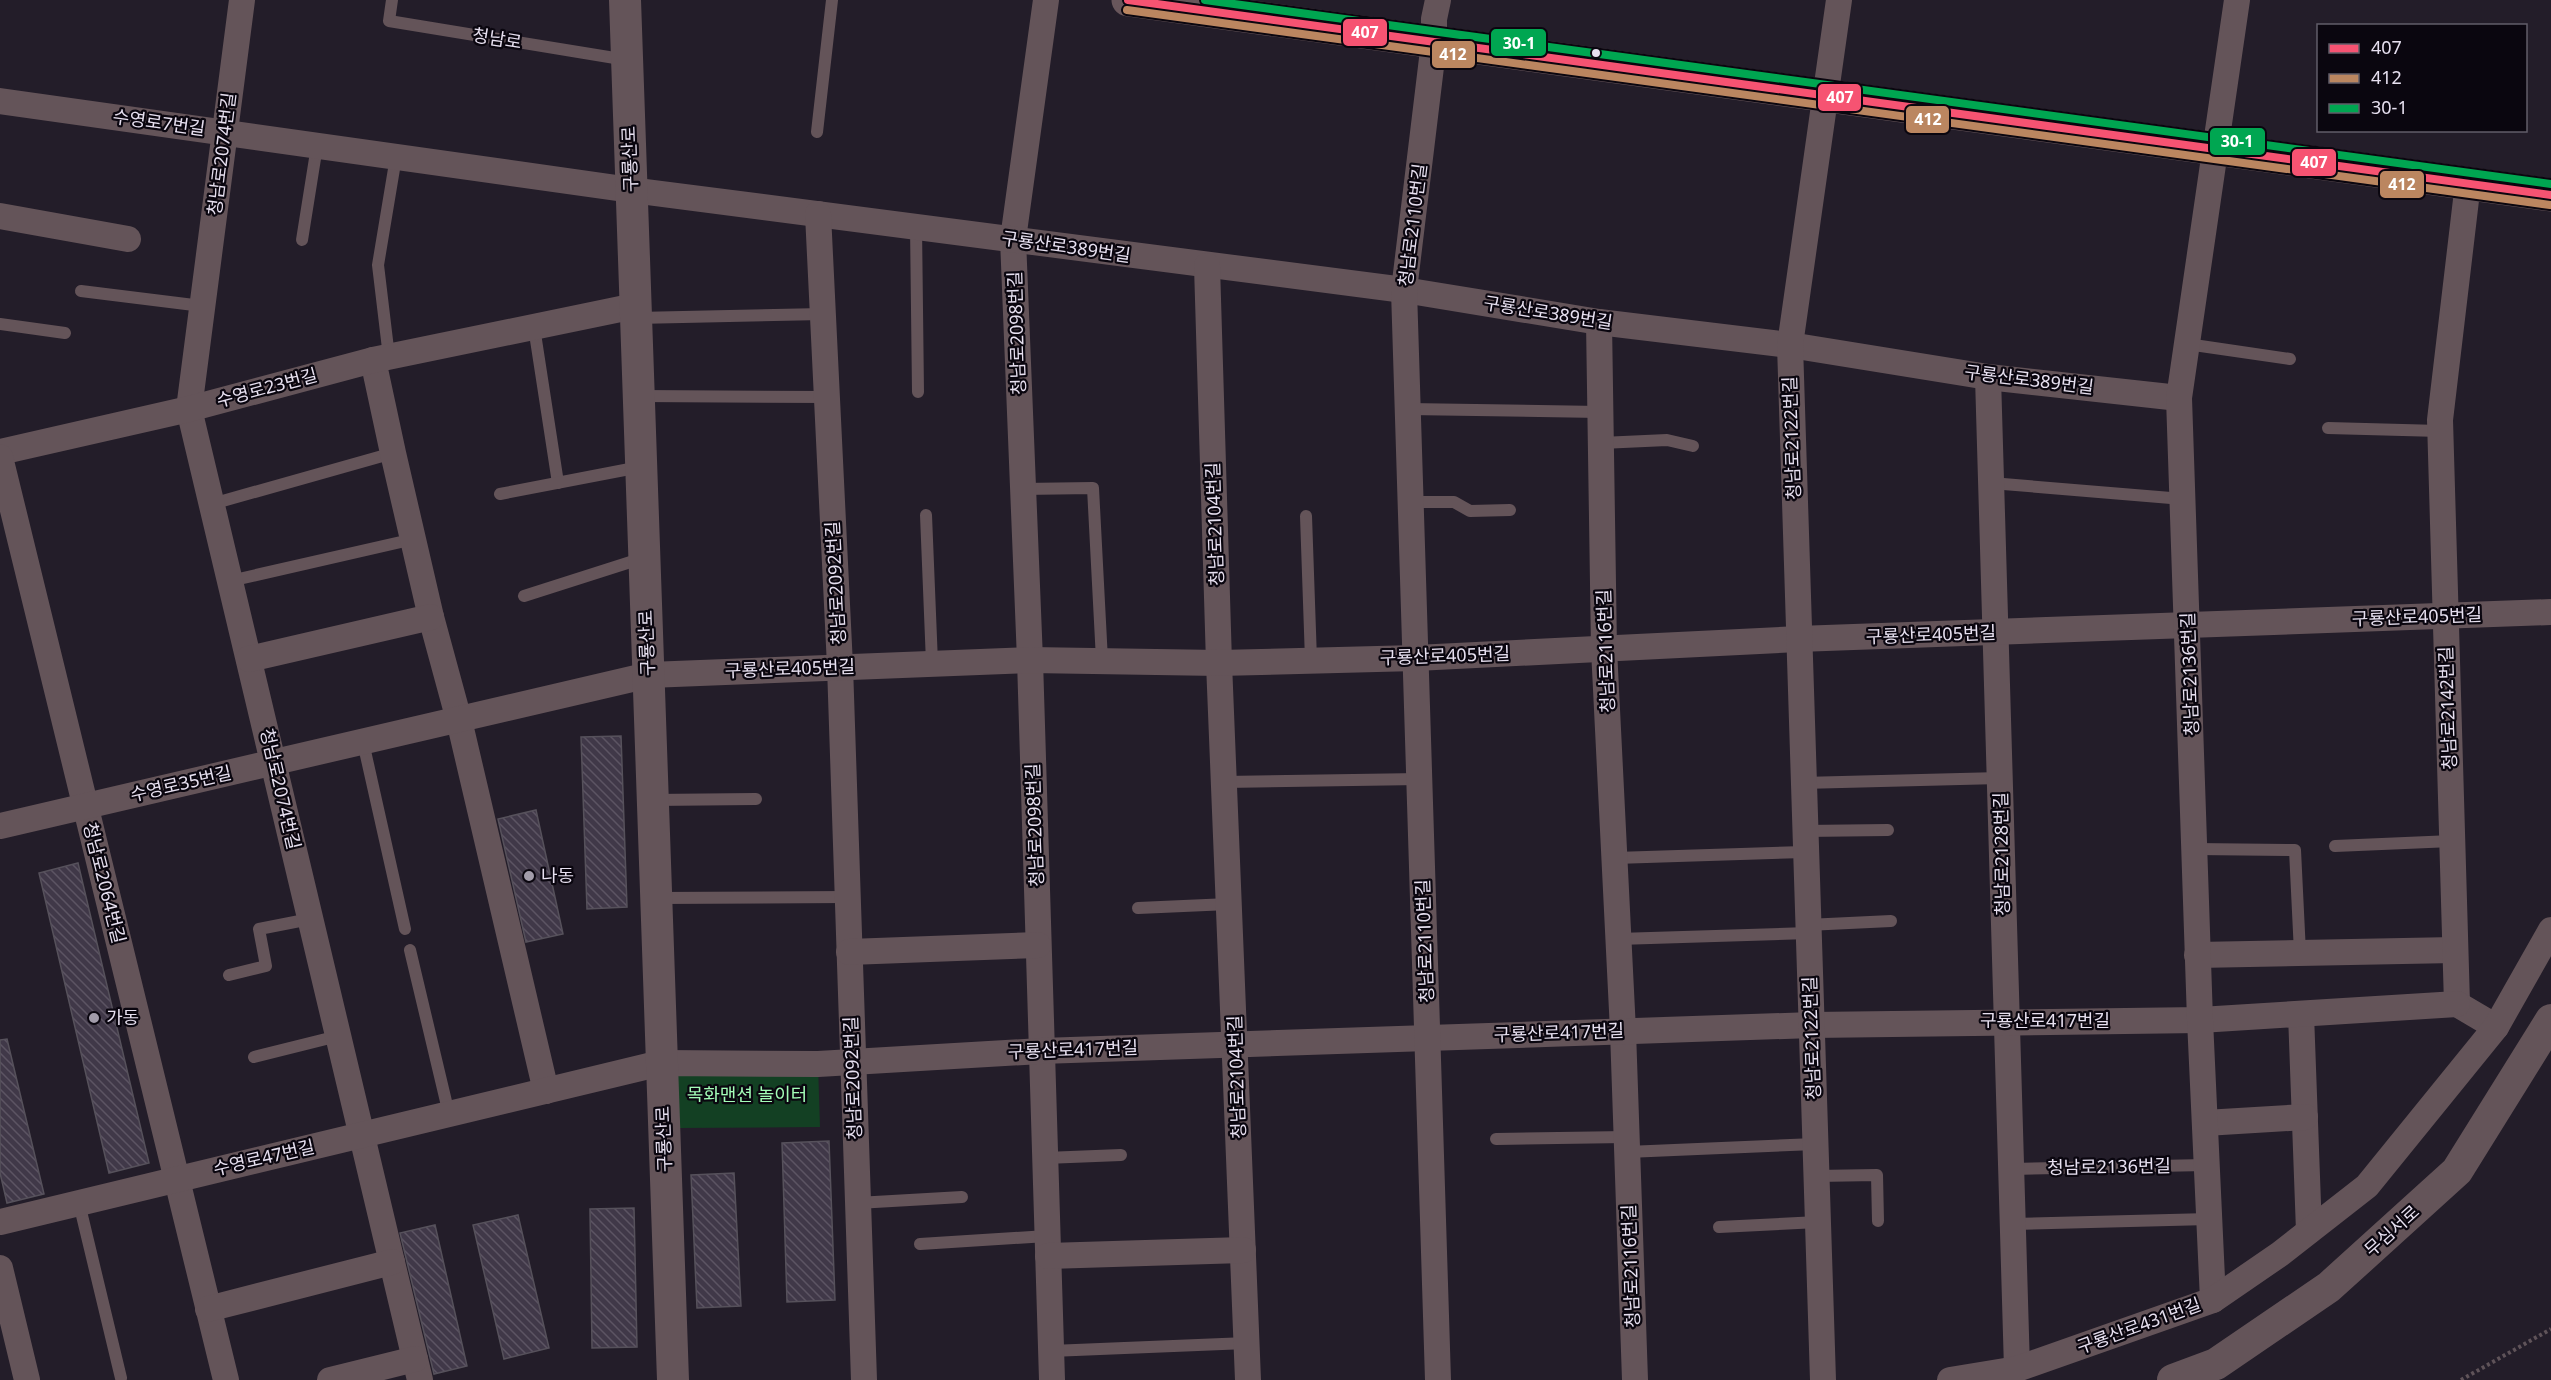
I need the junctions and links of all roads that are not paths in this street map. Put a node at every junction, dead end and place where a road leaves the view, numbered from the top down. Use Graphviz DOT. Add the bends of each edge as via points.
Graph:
graph roads {
  1 [pos="392,0"];
  2 [pos="625,0"];
  3 [pos="832,0"];
  4 [pos="1046,0"];
  5 [pos="1128,0"];
  6 [pos="1438,0"];
  7 [pos="1839,0"];
  8 [pos="2237,0"];
  9 [pos="238,1"];
  10 [pos="1434,42"];
  11 [pos="627,60"];
  12 [pos="1824,95"];
  13 [pos="0,101"];
  14 [pos="818,132"];
  15 [pos="225,133"];
  16 [pos="317,146"];
  17 [pos="2215,149"];
  18 [pos="396,157"];
  19 [pos="2468,183"];
  20 [pos="630,190"];
  21 [pos="2551,195"];
  22 [pos="818,214"];
  23 [pos="0,216"];
  24 [pos="916,226"];
  25 [pos="128,238"];
  26 [pos="1013,239"];
  27 [pos="302,240"];
  28 [pos="1207,266"];
  29 [pos="1404,290"];
  30 [pos="81,291"];
  31 [pos="202,306"];
  32 [pos="636,312"];
  33 [pos="823,314"];
  34 [pos="1599,322"];
  35 [pos="0,324"];
  36 [pos="534,327"];
  37 [pos="65,333"];
  38 [pos="2187,344"];
  39 [pos="1790,345"];
  40 [pos="381,358"];
  41 [pos="2290,359"];
  42 [pos="1988,376"];
  43 [pos="918,392"];
  44 [pos="639,396"];
  45 [pos="827,397"];
  46 [pos="2180,398"];
  47 [pos="189,408"];
  48 [pos="1408,409"];
  49 [pos="1600,412"];
  50 [pos="2328,429"];
  51 [pos="2440,430"];
  52 [pos="1601,443"];
  53 [pos="1693,446"];
  54 [pos="0,452"];
  55 [pos="393,453"];
  56 [pos="0,457"];
  57 [pos="641,467"];
  58 [pos="558,483"];
  59 [pos="1991,483"];
  60 [pos="1023,489"];
  61 [pos="500,494"];
  62 [pos="2183,499"];
  63 [pos="1411,502"];
  64 [pos="212,504"];
  65 [pos="1510,510"];
  66 [pos="926,515"];
  67 [pos="1306,516"];
  68 [pos="414,539"];
  69 [pos="644,558"];
  70 [pos="230,581"];
  71 [pos="524,596"];
  72 [pos="2551,612"];
  73 [pos="2445,616"];
  74 [pos="431,617"];
  75 [pos="2188,624"];
  76 [pos="1996,633"];
  77 [pos="1798,639"];
  78 [pos="1605,649"];
  79 [pos="1416,658"];
  80 [pos="249,659"];
  81 [pos="1030,660"];
  82 [pos="1102,660"];
  83 [pos="1311,660"];
  84 [pos="932,663"];
  85 [pos="1219,663"];
  86 [pos="840,666"];
  87 [pos="649,675"];
  88 [pos="459,720"];
  89 [pos="363,742"];
  90 [pos="273,762"];
  91 [pos="2000,778"];
  92 [pos="1420,779"];
  93 [pos="1224,782"];
  94 [pos="1802,783"];
  95 [pos="756,799"];
  96 [pos="652,800"];
  97 [pos="85,806"];
  98 [pos="0,826"];
  99 [pos="1888,830"];
  100 [pos="1804,841"];
  101 [pos="2452,841"];
  102 [pos="2335,846"];
  103 [pos="2195,849"];
  104 [pos="1615,858"];
  105 [pos="847,897"];
  106 [pos="656,898"];
  107 [pos="1229,904"];
  108 [pos="1138,908"];
  109 [pos="310,919"];
  110 [pos="1891,921"];
  111 [pos="405,929"];
  112 [pos="1807,929"];
  113 [pos="2551,930"];
  114 [pos="1618,939"];
  115 [pos="1038,945"];
  116 [pos="410,950"];
  117 [pos="2455,950"];
  118 [pos="849,952"];
  119 [pos="2300,953"];
  120 [pos="2198,955"];
  121 [pos="229,975"];
  122 [pos="2457,1004"];
  123 [pos="2301,1014"];
  124 [pos="2200,1020"];
  125 [pos="2551,1020"];
  126 [pos="2006,1021"];
  127 [pos="1812,1025"];
  128 [pos="2496,1027"];
  129 [pos="1623,1031"];
  130 [pos="338,1036"];
  131 [pos="1428,1038"];
  132 [pos="1236,1044"];
  133 [pos="1041,1051"];
  134 [pos="254,1057"];
  135 [pos="852,1060"];
  136 [pos="661,1063"];
  137 [pos="546,1091"];
  138 [pos="449,1114"];
  139 [pos="2305,1117"];
  140 [pos="2205,1123"];
  141 [pos="362,1135"];
  142 [pos="1497,1139"];
  143 [pos="1815,1143"];
  144 [pos="1627,1144"];
  145 [pos="1120,1155"];
  146 [pos="1044,1158"];
  147 [pos="2206,1165"];
  148 [pos="2011,1169"];
  149 [pos="1816,1176"];
  150 [pos="177,1179"];
  151 [pos="962,1197"];
  152 [pos="79,1203"];
  153 [pos="857,1203"];
  154 [pos="2209,1219"];
  155 [pos="1878,1221"];
  156 [pos="0,1222"];
  157 [pos="1818,1222"];
  158 [pos="2012,1224"];
  159 [pos="1719,1227"];
  160 [pos="2309,1231"];
  161 [pos="920,1244"];
  162 [pos="1048,1246"];
  163 [pos="1243,1250"];
  164 [pos="393,1262"];
  165 [pos="0,1268"];
  166 [pos="2213,1300"];
  167 [pos="208,1309"];
  168 [pos="1247,1343"];
  169 [pos="1051,1351"];
  170 [pos="2017,1369"];
  171 [pos="418,1370"];
  172 [pos="121,1378"];
  173 [pos="27,1380"];
  174 [pos="226,1380"];
  175 [pos="330,1380"];
  176 [pos="673,1380"];
  177 [pos="864,1380"];
  178 [pos="1052,1380"];
  179 [pos="1248,1380"];
  180 [pos="1438,1380"];
  181 [pos="1635,1380"];
  182 [pos="1823,1380"];
  183 [pos="1950,1380"];
  184 [pos="2173,1380"];
  1 -- 11 [label="lane, 청남로" via="388,21"];
  2 -- 11 [label="street, 구룡산로"];
  3 -- 14 [label="lane"];
  4 -- 26 [label="street, 청남로2098번길"];
  5 -- 10 [label="main road"];
  6 -- 10 [label="street, 청남로2110번길"];
  7 -- 12 [label="street, 청남로2122번길"];
  8 -- 17 [label="street, 청남로2136번길"];
  9 -- 15 [label="street, 청남로2074번길"];
  10 -- 12 [label="main road"];
  10 -- 29 [label="street, 청남로2110번길"];
  11 -- 20 [label="street, 구룡산로"];
  12 -- 17 [label="main road"];
  12 -- 39 [label="street, 청남로2122번길"];
  13 -- 15 [label="street, 수영로7번길"];
  15 -- 16 [label="street, 수영로7번길"];
  15 -- 31 [label="street, 청남로2074번길"];
  16 -- 18 [label="street, 수영로7번길"];
  16 -- 27 [label="lane"];
  17 -- 19 [label="main road"];
  17 -- 38 [label="street, 청남로2136번길"];
  18 -- 20 [label="street, 수영로7번길"];
  18 -- 40 [label="lane" via="378,266"];
  19 -- 21 [label="main road"];
  19 -- 51 [label="street, 청남로2142번길"];
  20 -- 22 [label="street, 구룡산로389번길"];
  20 -- 32 [label="street, 구룡산로"];
  22 -- 24 [label="street, 구룡산로389번길"];
  22 -- 33 [label="street, 청남로2092번길"];
  23 -- 25 [label="street"];
  24 -- 26 [label="street, 구룡산로389번길"];
  24 -- 43 [label="lane"];
  26 -- 28 [label="street, 구룡산로389번길"];
  26 -- 60 [label="street, 청남로2098번길"];
  28 -- 29 [label="street, 구룡산로389번길"];
  28 -- 85 [label="street, 청남로2104번길"];
  29 -- 34 [label="street, 구룡산로389번길"];
  29 -- 48 [label="street, 청남로2110번길"];
  30 -- 31 [label="lane"];
  31 -- 47 [label="street, 청남로2074번길"];
  32 -- 33 [label="lane"];
  32 -- 36 [label="street, 수영로23번길"];
  32 -- 44 [label="street, 구룡산로"];
  33 -- 45 [label="street, 청남로2092번길"];
  34 -- 39 [label="street, 구룡산로389번길"];
  34 -- 49 [label="street, 청남로2116번길"];
  35 -- 37 [label="lane"];
  36 -- 40 [label="street, 수영로23번길"];
  36 -- 58 [label="lane"];
  38 -- 41 [label="lane"];
  38 -- 46 [label="street, 청남로2136번길"];
  39 -- 42 [label="street, 구룡산로389번길"];
  39 -- 77 [label="street, 청남로2122번길"];
  40 -- 47 [label="street, 수영로23번길"];
  40 -- 55 [label="street"];
  42 -- 46 [label="street, 구룡산로389번길"];
  42 -- 59 [label="street, 청남로2128번길"];
  44 -- 45 [label="lane"];
  44 -- 57 [label="street, 구룡산로"];
  45 -- 86 [label="street, 청남로2092번길"];
  46 -- 62 [label="street, 청남로2136번길"];
  47 -- 54 [label="street, 수영로23번길"];
  47 -- 64 [label="street, 청남로2074번길"];
  48 -- 49 [label="lane"];
  48 -- 63 [label="street, 청남로2110번길"];
  49 -- 52 [label="street, 청남로2116번길"];
  50 -- 51 [label="lane"];
  51 -- 73 [label="street, 청남로2142번길"];
  52 -- 53 [label="lane" via="1667,440"];
  52 -- 78 [label="street, 청남로2116번길"];
  55 -- 64 [label="lane"];
  55 -- 68 [label="street"];
  56 -- 97 [label="street, 청남로2064번길"];
  57 -- 58 [label="lane"];
  57 -- 69 [label="street, 구룡산로"];
  58 -- 61 [label="lane"];
  59 -- 62 [label="lane"];
  59 -- 76 [label="street, 청남로2128번길"];
  60 -- 81 [label="street, 청남로2098번길"];
  60 -- 82 [label="lane" via="1093,488"];
  62 -- 75 [label="street, 청남로2136번길"];
  63 -- 65 [label="lane" via="1454,502 1470,511"];
  63 -- 79 [label="street, 청남로2110번길"];
  64 -- 70 [label="street, 청남로2074번길"];
  66 -- 84 [label="lane"];
  67 -- 83 [label="lane"];
  68 -- 70 [label="lane"];
  68 -- 74 [label="street"];
  69 -- 71 [label="lane"];
  69 -- 87 [label="street, 구룡산로"];
  70 -- 80 [label="street, 청남로2074번길"];
  72 -- 73 [label="street, 구룡산로405번길"];
  73 -- 75 [label="street, 구룡산로405번길"];
  73 -- 101 [label="street, 청남로2142번길"];
  74 -- 80 [label="street"];
  74 -- 88 [label="street"];
  75 -- 76 [label="street, 구룡산로405번길"];
  75 -- 103 [label="street, 청남로2136번길"];
  76 -- 77 [label="street, 구룡산로405번길"];
  76 -- 91 [label="street, 청남로2128번길"];
  77 -- 78 [label="street, 구룡산로405번길"];
  77 -- 94 [label="street, 청남로2122번길"];
  78 -- 79 [label="street, 구룡산로405번길"];
  78 -- 104 [label="street, 청남로2116번길"];
  79 -- 83 [label="street, 구룡산로405번길"];
  79 -- 92 [label="street, 청남로2110번길"];
  80 -- 90 [label="street, 청남로2074번길"];
  81 -- 82 [label="street, 구룡산로405번길"];
  81 -- 84 [label="street, 구룡산로405번길"];
  81 -- 115 [label="street, 청남로2098번길"];
  82 -- 85 [label="street, 구룡산로405번길"];
  83 -- 85 [label="street, 구룡산로405번길"];
  84 -- 86 [label="street, 구룡산로405번길"];
  85 -- 93 [label="street, 청남로2104번길"];
  86 -- 87 [label="street, 구룡산로405번길"];
  86 -- 105 [label="street, 청남로2092번길"];
  87 -- 88 [label="street, 수영로35번길"];
  87 -- 96 [label="street, 구룡산로"];
  88 -- 89 [label="street, 수영로35번길"];
  88 -- 137 [label="street"];
  89 -- 90 [label="street, 수영로35번길"];
  89 -- 111 [label="lane"];
  90 -- 97 [label="street, 수영로35번길"];
  90 -- 109 [label="street, 청남로2074번길"];
  91 -- 94 [label="lane"];
  91 -- 126 [label="street, 청남로2128번길"];
  92 -- 93 [label="lane"];
  92 -- 131 [label="street, 청남로2110번길"];
  93 -- 107 [label="street, 청남로2104번길"];
  94 -- 100 [label="street, 청남로2122번길"];
  95 -- 96 [label="lane"];
  96 -- 106 [label="street, 구룡산로"];
  97 -- 98 [label="street, 수영로35번길"];
  97 -- 150 [label="street, 청남로2064번길"];
  99 -- 100 [label="lane"];
  100 -- 104 [label="lane"];
  100 -- 112 [label="street, 청남로2122번길"];
  101 -- 102 [label="lane"];
  101 -- 117 [label="street, 청남로2142번길"];
  103 -- 119 [label="lane" via="2295,850"];
  103 -- 120 [label="street, 청남로2136번길"];
  104 -- 114 [label="street, 청남로2116번길"];
  105 -- 106 [label="lane"];
  105 -- 118 [label="street, 청남로2092번길"];
  106 -- 136 [label="street, 구룡산로"];
  107 -- 108 [label="lane"];
  107 -- 132 [label="street, 청남로2104번길"];
  109 -- 121 [label="lane" via="259,929 266,966"];
  109 -- 130 [label="street, 청남로2074번길"];
  110 -- 112 [label="lane"];
  112 -- 114 [label="lane"];
  112 -- 127 [label="street, 청남로2122번길"];
  113 -- 128 [label="street, 구룡산로431번길"];
  114 -- 129 [label="street, 청남로2116번길"];
  115 -- 118 [label="street"];
  115 -- 133 [label="street, 청남로2098번길"];
  116 -- 138 [label="lane"];
  117 -- 119 [label="street"];
  117 -- 122 [label="street, 청남로2142번길"];
  118 -- 135 [label="street, 청남로2092번길"];
  119 -- 120 [label="street"];
  120 -- 124 [label="street, 청남로2136번길"];
  122 -- 123 [label="street, 구룡산로417번길"];
  122 -- 128 [label="street"];
  123 -- 124 [label="street, 구룡산로417번길"];
  123 -- 139 [label="street"];
  124 -- 126 [label="street, 구룡산로417번길"];
  124 -- 140 [label="street, 청남로2136번길"];
  125 -- 184 [label="street, 무심서로" via="2457,1171 2329,1287 2216,1364"];
  126 -- 127 [label="street, 구룡산로417번길"];
  126 -- 148 [label="street, 청남로2128번길"];
  127 -- 129 [label="street, 구룡산로417번길"];
  127 -- 143 [label="street, 청남로2122번길"];
  128 -- 160 [label="street, 구룡산로431번길" via="2367,1186"];
  129 -- 131 [label="street, 구룡산로417번길"];
  129 -- 144 [label="street, 청남로2116번길"];
  130 -- 134 [label="lane"];
  130 -- 141 [label="street, 청남로2074번길"];
  131 -- 132 [label="street, 구룡산로417번길"];
  131 -- 180 [label="street, 청남로2110번길"];
  132 -- 133 [label="street, 구룡산로417번길"];
  132 -- 163 [label="street, 청남로2104번길"];
  133 -- 135 [label="street, 구룡산로417번길"];
  133 -- 146 [label="street, 청남로2098번길"];
  135 -- 136 [label="street, 구룡산로417번길" via="818,1064"];
  135 -- 153 [label="street, 청남로2092번길"];
  136 -- 137 [label="street, 수영로47번길"];
  136 -- 176 [label="street, 구룡산로"];
  137 -- 138 [label="street, 수영로47번길"];
  138 -- 141 [label="street, 수영로47번길"];
  139 -- 140 [label="street"];
  139 -- 160 [label="street"];
  140 -- 147 [label="street, 청남로2136번길"];
  141 -- 150 [label="street, 수영로47번길"];
  141 -- 164 [label="street, 청남로2074번길"];
  142 -- 144 [label="lane"];
  143 -- 144 [label="lane" via="1725,1148"];
  143 -- 149 [label="street, 청남로2122번길"];
  144 -- 181 [label="street, 청남로2116번길"];
  145 -- 146 [label="lane"];
  146 -- 162 [label="street, 청남로2098번길"];
  147 -- 148 [label="lane, 청남로2136번길"];
  147 -- 154 [label="street, 청남로2136번길"];
  148 -- 158 [label="street, 청남로2128번길"];
  149 -- 155 [label="lane" via="1877,1175"];
  149 -- 157 [label="street, 청남로2122번길"];
  150 -- 152 [label="street, 수영로47번길"];
  150 -- 167 [label="street, 청남로2064번길"];
  151 -- 153 [label="lane"];
  152 -- 156 [label="street, 수영로47번길"];
  152 -- 172 [label="lane"];
  153 -- 177 [label="street, 청남로2092번길"];
  154 -- 158 [label="lane"];
  154 -- 166 [label="street, 청남로2136번길"];
  157 -- 159 [label="lane"];
  157 -- 182 [label="street, 청남로2122번길"];
  158 -- 170 [label="street, 청남로2128번길"];
  160 -- 166 [label="street, 구룡산로431번길"];
  161 -- 162 [label="lane"];
  162 -- 163 [label="street" via="1152,1253"];
  162 -- 169 [label="street, 청남로2098번길"];
  163 -- 168 [label="street, 청남로2104번길"];
  164 -- 167 [label="street"];
  164 -- 171 [label="street, 청남로2074번길"];
  165 -- 173 [label="street"];
  166 -- 170 [label="street, 구룡산로431번길"];
  167 -- 174 [label="street, 청남로2064번길"];
  168 -- 169 [label="lane"];
  168 -- 179 [label="street, 청남로2104번길"];
  169 -- 178 [label="street, 청남로2098번길"];
  170 -- 183 [label="street, 구룡산로431번길"];
  171 -- 175 [label="street, 청남로2074번길"];
}
